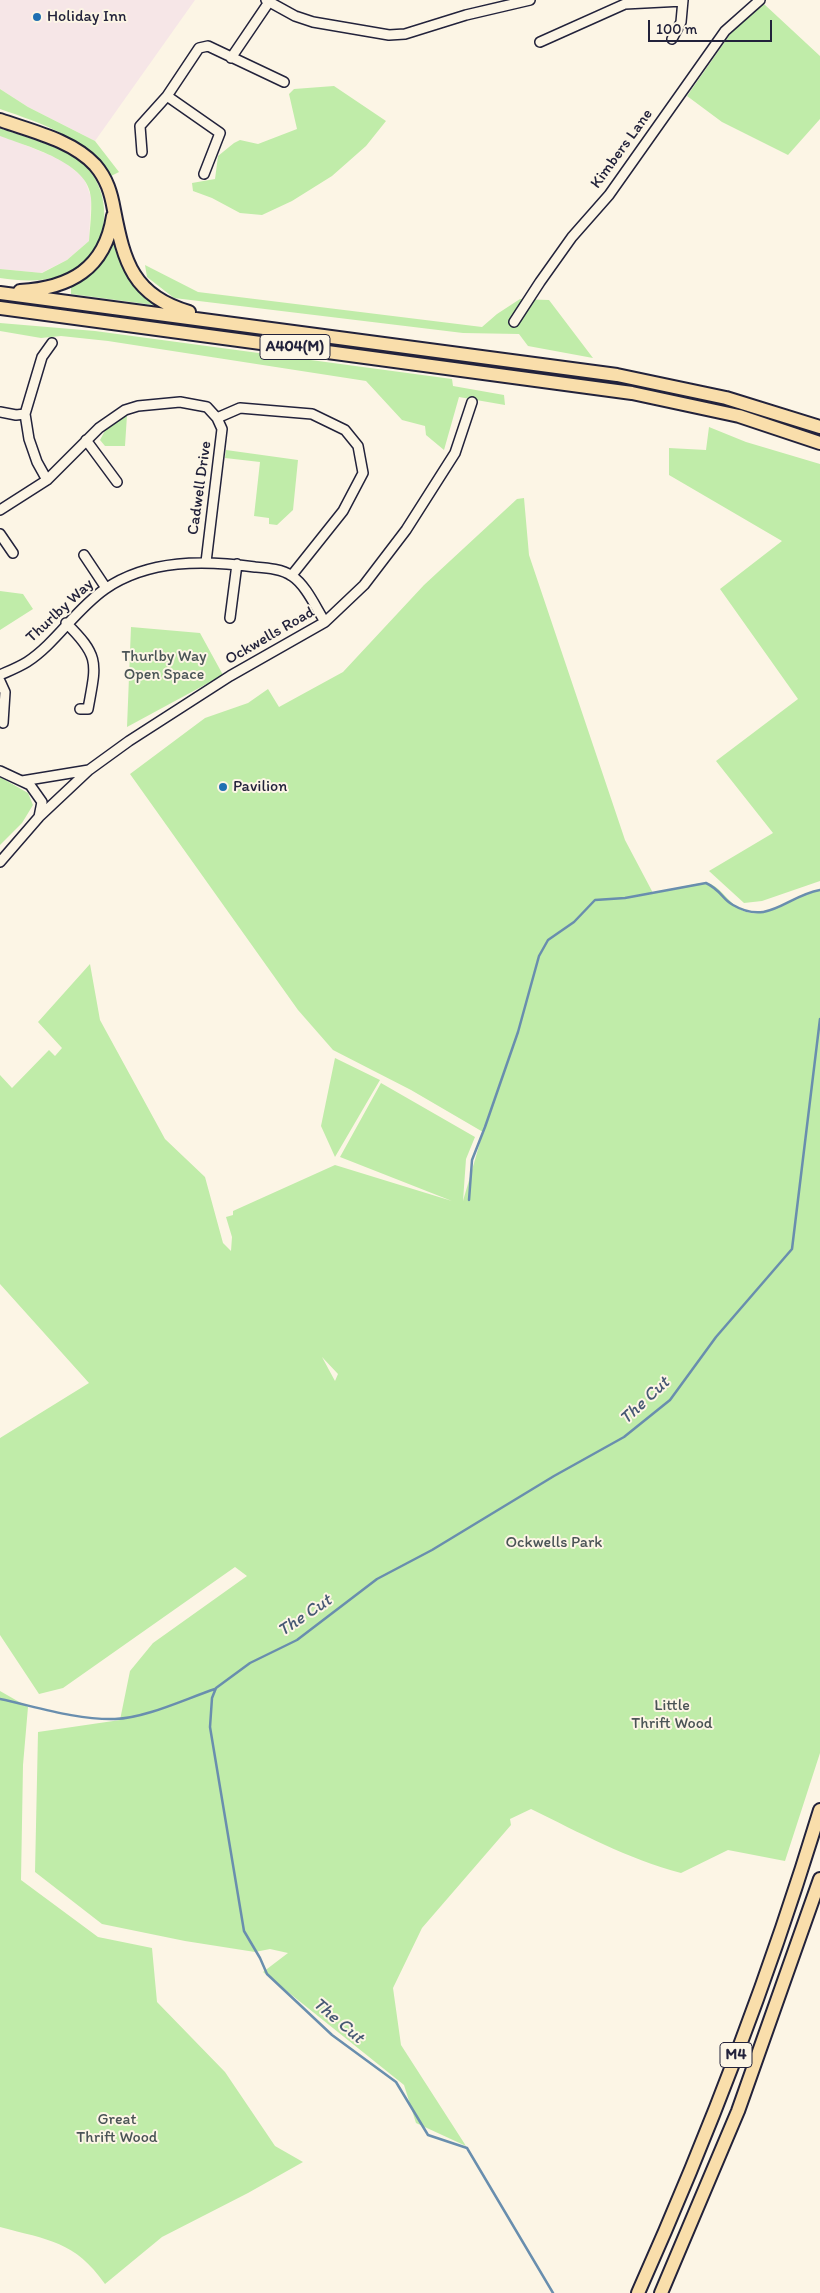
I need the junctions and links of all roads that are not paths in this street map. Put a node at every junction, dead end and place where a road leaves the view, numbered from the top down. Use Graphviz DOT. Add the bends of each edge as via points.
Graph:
graph roads {
  1 [pos="530,0"];
  2 [pos="760,0"];
  3 [pos="267,1"];
  4 [pos="683,1"];
  5 [pos="672,39"];
  6 [pos="540,42"];
  7 [pos="231,58"];
  8 [pos="284,82"];
  9 [pos="166,96"];
  10 [pos="0,120"];
  11 [pos="142,152"];
  12 [pos="204,174"];
  13 [pos="114,208"];
  14 [pos="0,293"];
  15 [pos="0,308"];
  16 [pos="514,322"];
  17 [pos="227,323"];
  18 [pos="52,344"];
  19 [pos="472,402"];
  20 [pos="0,412"];
  21 [pos="25,414"];
  22 [pos="217,418"];
  23 [pos="820,427"];
  24 [pos="86,440"];
  25 [pos="820,442"];
  26 [pos="47,480"];
  27 [pos="117,482"];
  28 [pos="0,510"];
  29 [pos="0,534"];
  30 [pos="13,553"];
  31 [pos="84,555"];
  32 [pos="206,562"];
  33 [pos="237,564"];
  34 [pos="292,575"];
  35 [pos="106,588"];
  36 [pos="230,618"];
  37 [pos="325,622"];
  38 [pos="66,623"];
  39 [pos="0,675"];
  40 [pos="0,681"];
  41 [pos="80,709"];
  42 [pos="3,723"];
  43 [pos="89,770"];
  44 [pos="0,771"];
  45 [pos="22,780"];
  46 [pos="39,818"];
  47 [pos="0,862"];
  48 [pos="820,1810"];
  49 [pos="820,1879"];
  50 [pos="638,2293"];
  51 [pos="660,2293"];
  1 -- 3 [label="street" via="405,34 389,35 314,22"];
  2 -- 16 [label="street, Kimbers Lane" via="725,30 614,187 572,237"];
  3 -- 7 [label="street"];
  4 -- 5 [label="street" via="681,22"];
  4 -- 6 [label="street" via="625,4"];
  7 -- 8 [label="street"];
  7 -- 9 [label="street" via="208,46 199,48"];
  9 -- 11 [label="street" via="140,126"];
  9 -- 12 [label="street" via="220,133"];
  10 -- 13 [label="highway, A404(M)" via="62,143 87,158 105,180"];
  13 -- 14 [label="highway, A404(M)" via="103,250 83,272 53,286"];
  13 -- 17 [label="highway, A404(M)" via="127,263 141,286 164,303"];
  14 -- 17 [label="highway, A404(M)"];
  15 -- 25 [label="highway, A404(M)" via="632,393 739,416"];
  17 -- 23 [label="highway, A404(M)" via="639,379 726,398"];
  18 -- 21 [label="street" via="42,357"];
  19 -- 37 [label="street, Ockwells Road" via="455,453 406,530 364,585"];
  20 -- 21 [label="street"];
  21 -- 26 [label="street" via="36,462"];
  22 -- 24 [label="street" via="207,407 180,402 138,406 111,418"];
  22 -- 32 [label="street, Cadwell Drive" via="222,428 221,450"];
  22 -- 34 [label="street" via="240,408 312,414 345,430 358,446 363,473 343,511"];
  24 -- 26 [label="street"];
  24 -- 27 [label="street"];
  26 -- 28 [label="street"];
  29 -- 30 [label="street"];
  31 -- 35 [label="street"];
  32 -- 33 [label="street, Thurlby Way"];
  32 -- 35 [label="street, Thurlby Way" via="161,566 129,575"];
  33 -- 34 [label="street, Thurlby Way"];
  33 -- 36 [label="street"];
  34 -- 37 [label="street"];
  35 -- 38 [label="street, Thurlby Way"];
  37 -- 43 [label="street, Ockwells Road" via="230,676"];
  38 -- 39 [label="street, Thurlby Way" via="28,662"];
  38 -- 41 [label="street" via="89,649 95,663 88,709"];
  40 -- 42 [label="street" via="5,692"];
  43 -- 45 [label="street"];
  43 -- 46 [label="street, Ockwells Road"];
  44 -- 45 [label="street"];
  45 -- 46 [label="street" via="30,785 42,802"];
  46 -- 47 [label="street, Ockwells Road"];
  48 -- 50 [label="highway, M4" via="746,2030"];
  49 -- 51 [label="highway, M4" via="738,2111"];
}
